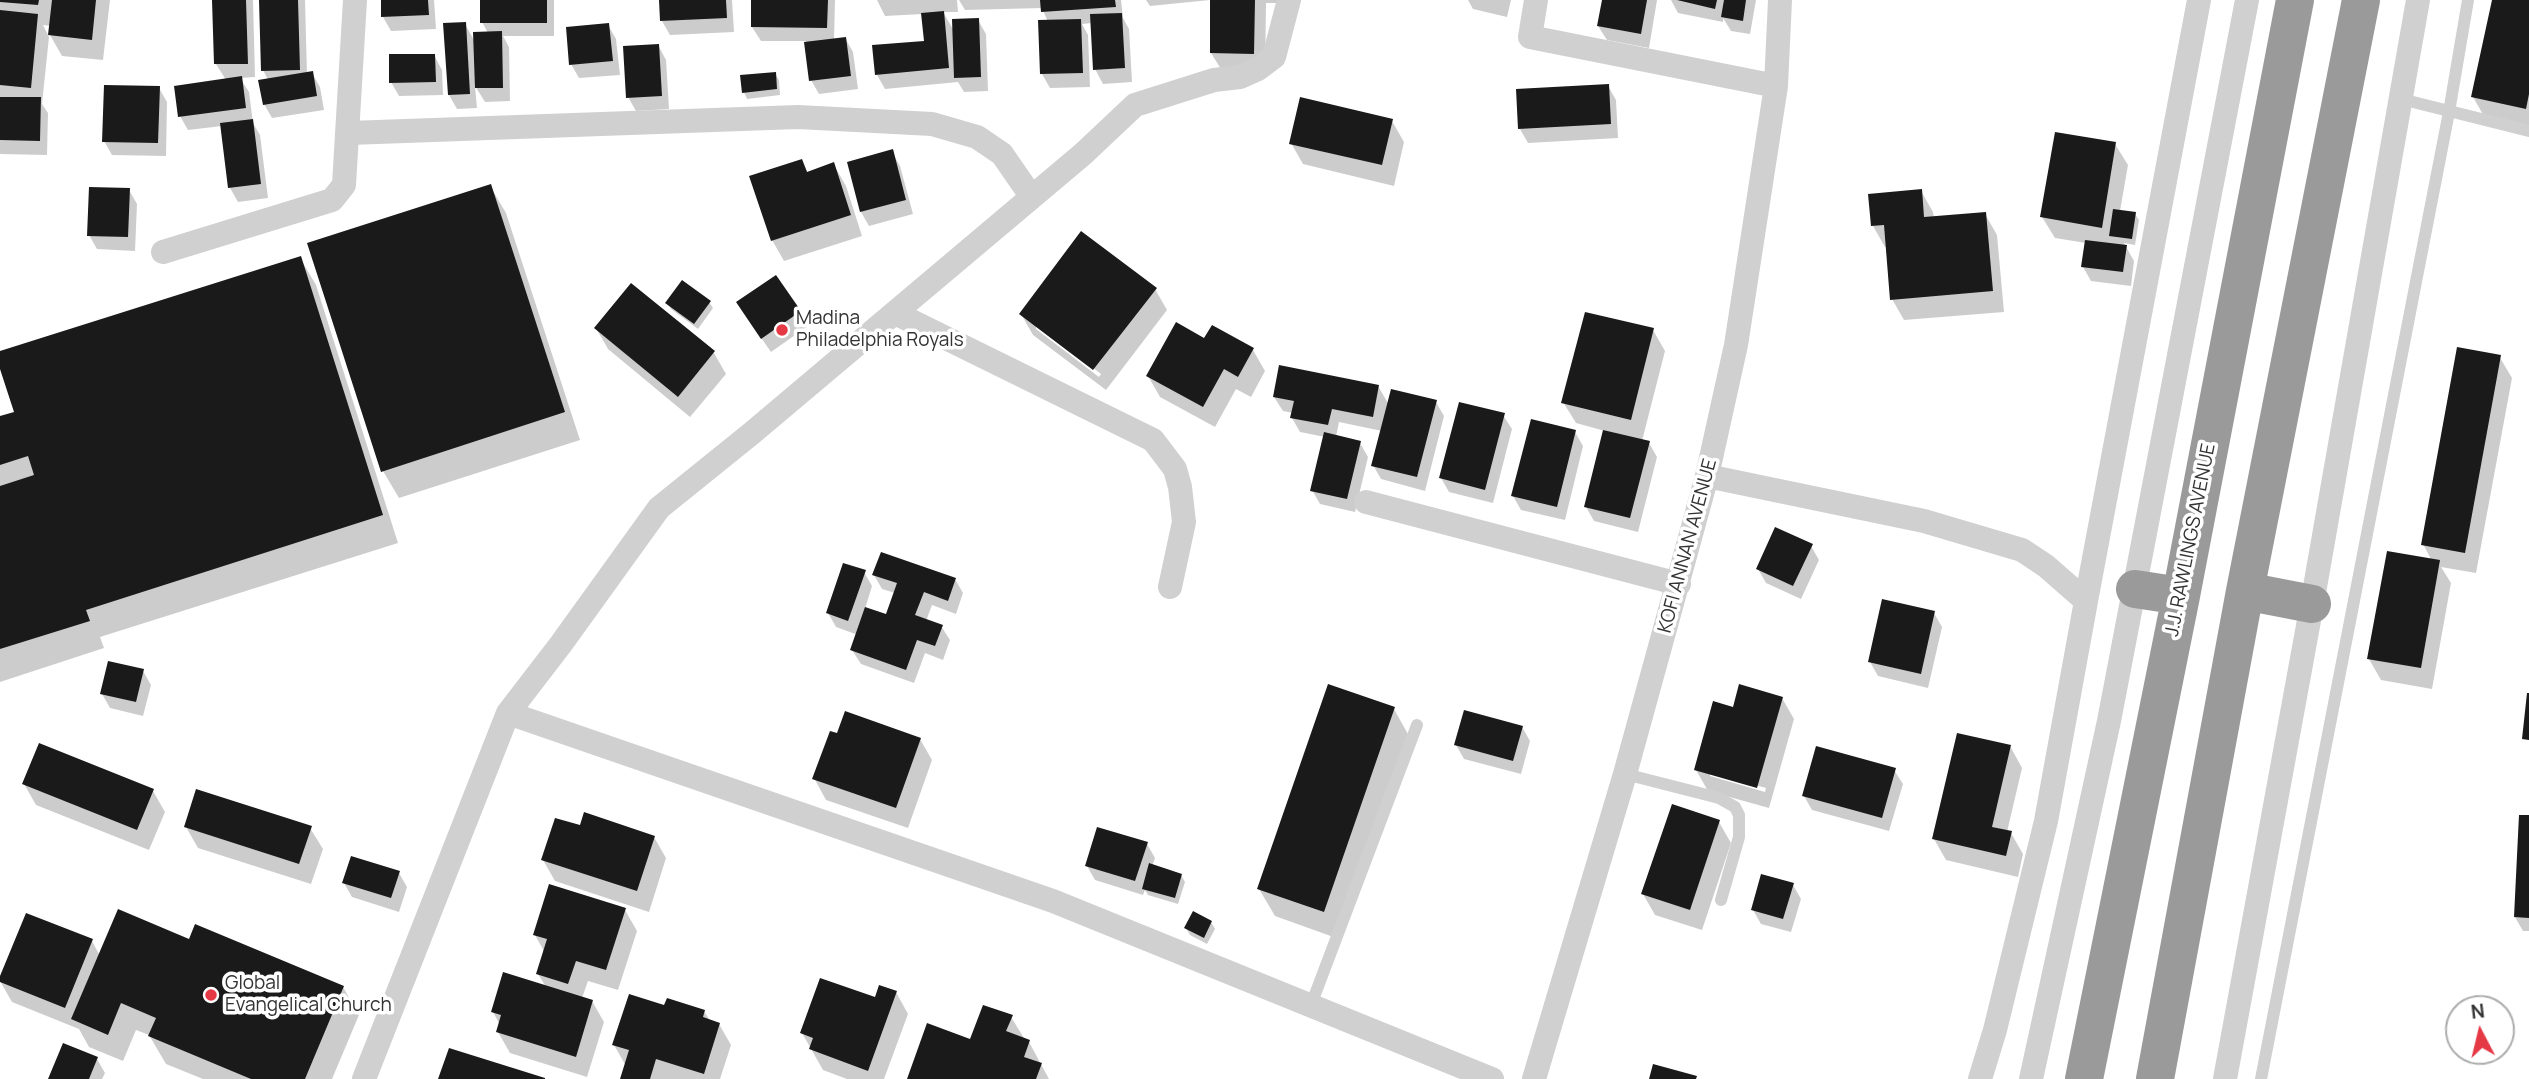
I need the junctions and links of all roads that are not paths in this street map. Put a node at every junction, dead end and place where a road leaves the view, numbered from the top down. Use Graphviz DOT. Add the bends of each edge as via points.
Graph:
graph roads {
  1 [pos="355,0"];
  2 [pos="1289,0"];
  3 [pos="1536,0"];
  4 [pos="1780,0"];
  5 [pos="2199,0"];
  6 [pos="2247,0"];
  7 [pos="2295,0"];
  8 [pos="2361,0"];
  9 [pos="2418,0"];
  10 [pos="2468,0"];
  11 [pos="1776,86"];
  12 [pos="2401,99"];
  13 [pos="2449,111"];
  14 [pos="2529,131"];
  15 [pos="349,133"];
  16 [pos="1031,197"];
  17 [pos="163,252"];
  18 [pos="895,313"];
  19 [pos="1707,476"];
  20 [pos="1366,502"];
  21 [pos="1679,584"];
  22 [pos="1170,587"];
  23 [pos="2135,589"];
  24 [pos="2245,591"];
  25 [pos="2181,596"];
  26 [pos="2086,601"];
  27 [pos="2312,604"];
  28 [pos="508,712"];
  29 [pos="1417,725"];
  30 [pos="1625,774"];
  31 [pos="1721,900"];
  32 [pos="1311,1005"];
  33 [pos="364,1079"];
  34 [pos="1492,1079"];
  35 [pos="1534,1079"];
  36 [pos="1980,1079"];
  37 [pos="2031,1079"];
  38 [pos="2084,1079"];
  39 [pos="2155,1079"];
  40 [pos="2225,1079"];
  41 [pos="2261,1079"];
  1 -- 15 [label="street"];
  2 -- 16 [label="street" via="1274,57 1240,77 1214,80 1135,105"];
  3 -- 11 [label="street" via="1530,37"];
  4 -- 11 [label="street, KOFI ANNAN AVENUE"];
  5 -- 26 [label="street"];
  6 -- 23 [label="street"];
  7 -- 25 [label="highway, J.J. RAWLINGS AVENUE"];
  8 -- 24 [label="highway"];
  9 -- 12 [label="street"];
  10 -- 13 [label="lane"];
  11 -- 19 [label="street, KOFI ANNAN AVENUE" via="1736,345"];
  12 -- 13 [label="lane"];
  12 -- 27 [label="street"];
  13 -- 14 [label="lane"];
  13 -- 41 [label="lane"];
  15 -- 16 [label="street" via="798,117 932,124 977,137 1002,154"];
  15 -- 17 [label="street" via="344,185 332,200"];
  16 -- 18 [label="street"];
  18 -- 22 [label="street" via="1153,440 1175,468 1184,522"];
  18 -- 28 [label="street" via="659,508"];
  19 -- 21 [label="street, KOFI ANNAN AVENUE"];
  19 -- 26 [label="street" via="1924,521 2022,550"];
  20 -- 21 [label="street"];
  21 -- 30 [label="street, KOFI ANNAN AVENUE"];
  23 -- 25 [label="highway"];
  23 -- 37 [label="street"];
  24 -- 27 [label="highway"];
  24 -- 39 [label="highway"];
  25 -- 38 [label="highway, J.J. RAWLINGS AVENUE"];
  26 -- 36 [label="street" via="2046,821"];
  27 -- 40 [label="street"];
  28 -- 32 [label="street" via="1053,901"];
  28 -- 33 [label="street"];
  29 -- 32 [label="lane"];
  30 -- 31 [label="lane" via="1719,798 1735,807 1740,815 1739,837"];
  30 -- 35 [label="street, KOFI ANNAN AVENUE"];
  32 -- 34 [label="street"];
}
